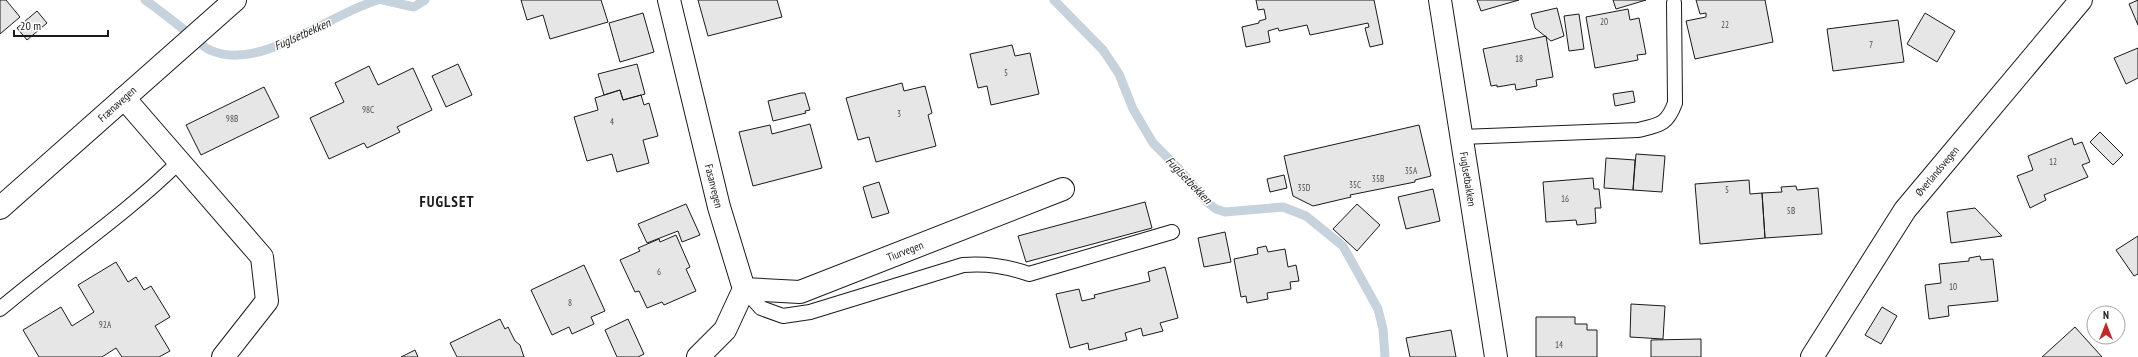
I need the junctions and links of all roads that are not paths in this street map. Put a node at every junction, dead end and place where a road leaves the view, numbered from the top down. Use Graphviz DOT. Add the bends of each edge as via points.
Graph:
graph roads {
  1 [pos="235,0"];
  2 [pos="669,0"];
  3 [pos="1440,0"];
  4 [pos="2081,0"];
  5 [pos="1674,3"];
  6 [pos="124,98"];
  7 [pos="1461,137"];
  8 [pos="179,162"];
  9 [pos="1063,190"];
  10 [pos="0,208"];
  11 [pos="1172,232"];
  12 [pos="744,288"];
  13 [pos="0,309"];
  14 [pos="223,357"];
  15 [pos="698,357"];
  16 [pos="1496,357"];
  17 [pos="1812,357"];
  1 -- 6 [label="street, Frænavegen"];
  2 -- 12 [label="street, Fasanvegen" via="719,207"];
  3 -- 7 [label="street, Fuglsetbakken"];
  4 -- 17 [label="street, Øverlandsvegen" via="1905,210"];
  5 -- 7 [label="lane" via="1675,103 1671,116 1662,124 1638,130"];
  6 -- 8 [label="street"];
  6 -- 10 [label="street, Frænavegen"];
  7 -- 16 [label="street, Fuglsetbakken"];
  8 -- 13 [label="lane" via="147,193"];
  8 -- 14 [label="street" via="262,257 267,301"];
  9 -- 12 [label="street, Tiurvegen" via="800,292"];
  11 -- 12 [label="lane" via="1029,274 994,264 963,265 810,312 783,316 761,308"];
  12 -- 15 [label="street" via="725,330"];
}
